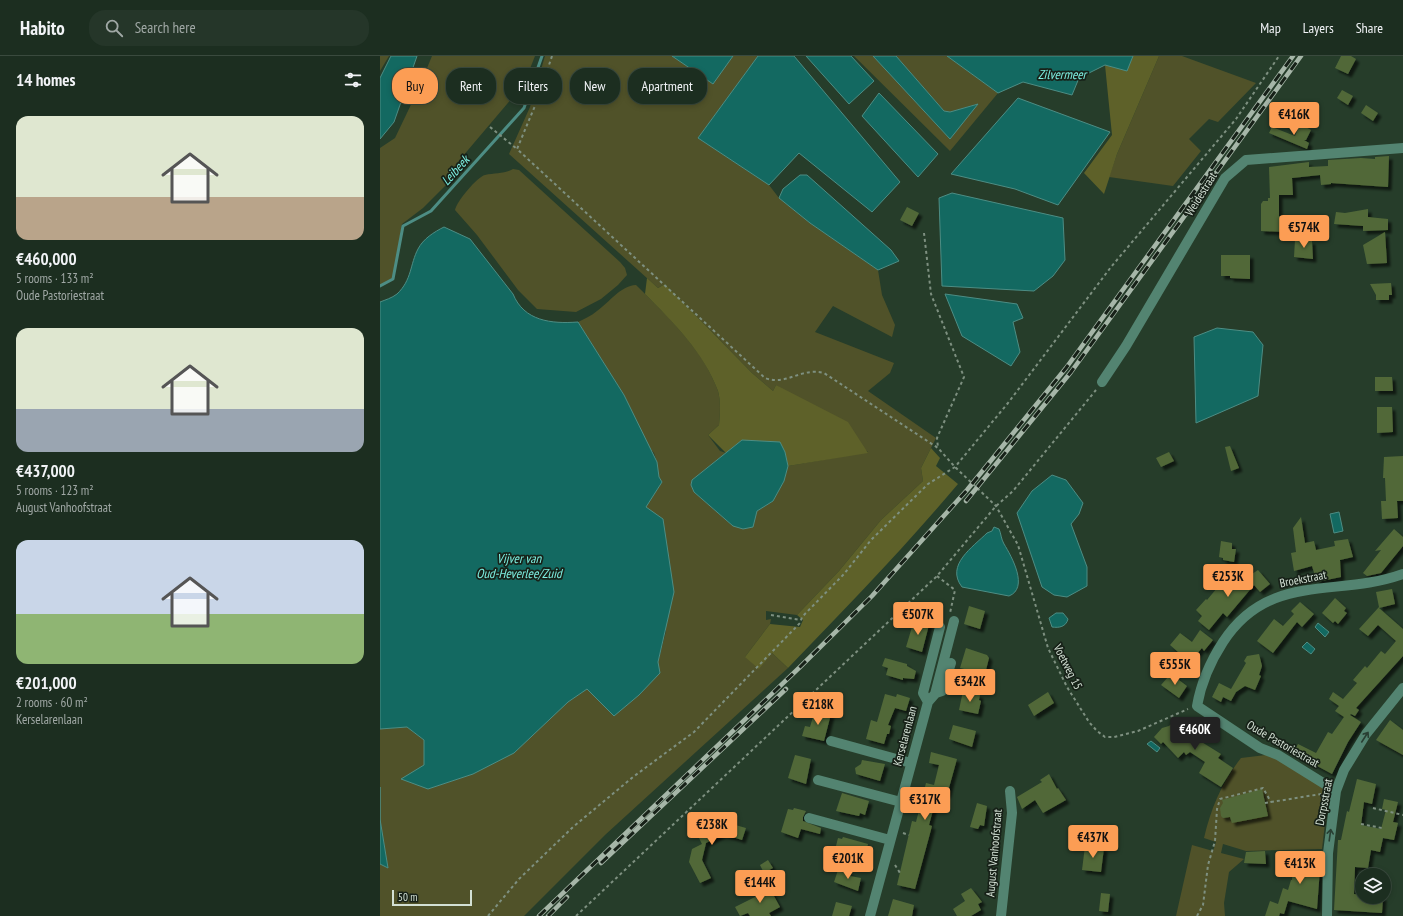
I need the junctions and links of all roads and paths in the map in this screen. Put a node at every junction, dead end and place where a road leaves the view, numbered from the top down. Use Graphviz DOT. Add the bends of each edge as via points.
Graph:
graph roads {
  1 [pos="552,56"];
  2 [pos="1279,56"];
  3 [pos="490,127"];
  4 [pos="1403,148"];
  5 [pos="517,149"];
  6 [pos="924,233"];
  7 [pos="1102,382"];
  8 [pos="938,448"];
  9 [pos="955,467"];
  10 [pos="996,506"];
  11 [pos="1403,574"];
  12 [pos="771,615"];
  13 [pos="800,620"];
  14 [pos="954,620"];
  15 [pos="940,627"];
  16 [pos="951,663"];
  17 [pos="1403,688"];
  18 [pos="931,698"];
  19 [pos="1197,706"];
  20 [pos="831,741"];
  21 [pos="911,763"];
  22 [pos="818,780"];
  23 [pos="1010,791"];
  24 [pos="1336,794"];
  25 [pos="901,802"];
  26 [pos="1271,802"];
  27 [pos="1265,803"];
  28 [pos="1374,808"];
  29 [pos="1403,815"];
  30 [pos="810,818"];
  31 [pos="1361,824"];
  32 [pos="1382,828"];
  33 [pos="902,833"];
  34 [pos="909,835"];
  35 [pos="890,840"];
  36 [pos="895,865"];
  37 [pos="900,873"];
  38 [pos="488,916"];
  39 [pos="576,916"];
  40 [pos="870,916"];
  41 [pos="1001,916"];
  42 [pos="1197,916"];
  43 [pos="1327,916"];
  1 -- 5 [label="path"];
  2 -- 9 [label="path" via="1236,119 1111,267 1008,403"];
  3 -- 5 [label="path, Voetweg 15"];
  4 -- 7 [label="street, Weidestraat" via="1246,160 1225,178"];
  5 -- 8 [label="path, Voetweg 15" via="765,378 775,382 814,370 824,373"];
  6 -- 8 [label="path" via="931,294 964,377 937,438"];
  7 -- 10 [label="path" via="1013,491"];
  8 -- 9 [label="path, Voetweg 15"];
  9 -- 10 [label="path, Voetweg 15"];
  9 -- 13 [label="path" via="928,484 871,540 844,574"];
  10 -- 19 [label="path, Voetweg 15" via="1018,544 1048,648 1067,688 1097,730 1105,737 1114,738 1138,731"];
  10 -- 39 [label="path" via="936,576"];
  11 -- 19 [label="street, Broekstraat" via="1368,582 1300,591 1279,596 1261,605 1232,628 1215,655 1200,688"];
  12 -- 13 [label="path"];
  13 -- 38 [label="path" via="694,732 633,777 573,827 519,879"];
  14 -- 18 [label="street, Kerselarenlaan"];
  15 -- 18 [label="street" via="923,693"];
  16 -- 18 [label="street" via="942,691"];
  24 -- 17 [label="street, Dorpsstraat, one-way" via="1344,770 1366,734"];
  18 -- 21 [label="street, Kerselarenlaan"];
  19 -- 24 [label="street, Oude Pastoriestraat"];
  20 -- 21 [label="street"];
  21 -- 25 [label="street, Kerselarenlaan"];
  22 -- 25 [label="street"];
  23 -- 41 [label="street, August Vanhoofstraat" via="1012,813"];
  24 -- 26 [label="path"];
  43 -- 24 [label="street, Dorpsstraat, one-way" via="1328,853"];
  25 -- 35 [label="street, Kerselarenlaan"];
  26 -- 27 [label="path"];
  26 -- 42 [label="path" via="1263,788 1220,799 1203,905"];
  28 -- 29 [label="path"];
  30 -- 35 [label="street"];
  31 -- 32 [label="path"];
  33 -- 34 [label="path"];
  35 -- 40 [label="street, Kerselarenlaan"];
  36 -- 37 [label="path"];
}
